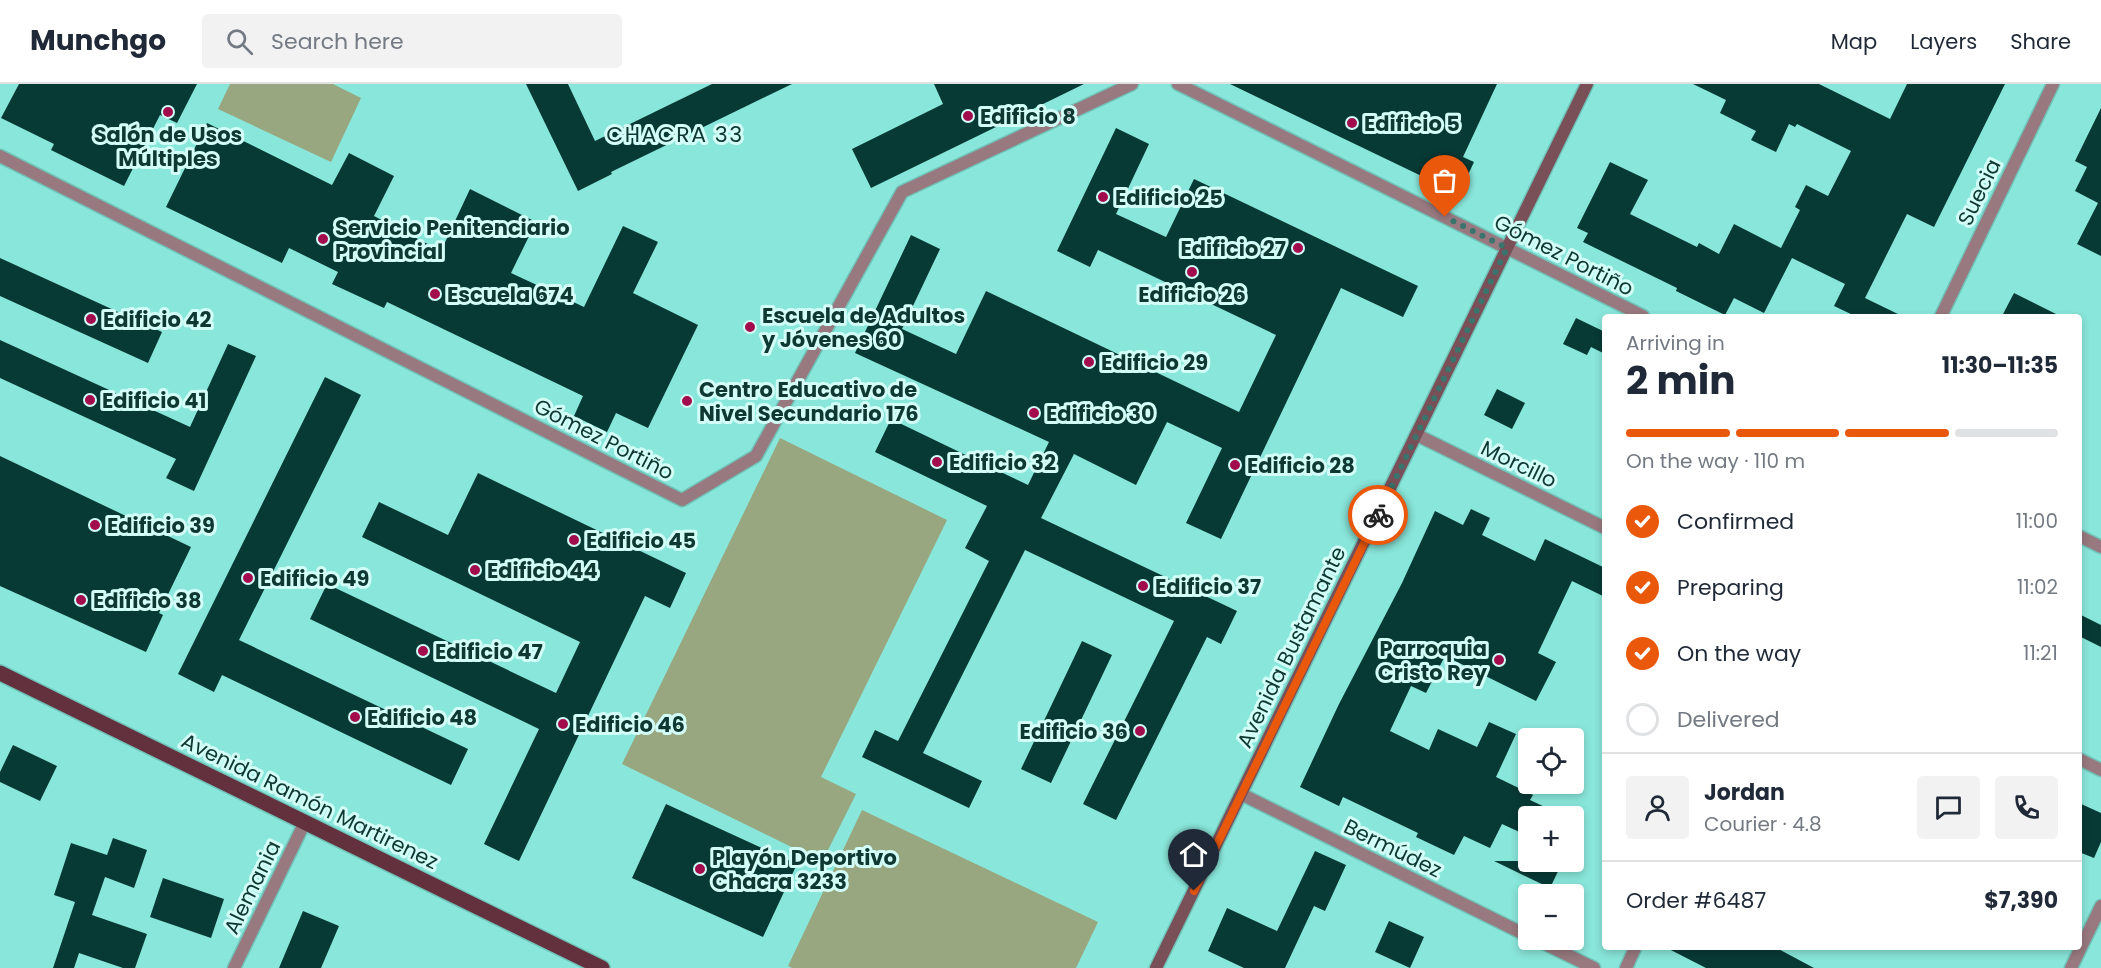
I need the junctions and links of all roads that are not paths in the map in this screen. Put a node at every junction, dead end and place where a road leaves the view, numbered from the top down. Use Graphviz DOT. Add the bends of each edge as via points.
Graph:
graph roads {
  1 [pos="1132,84"];
  2 [pos="1178,84"];
  3 [pos="1587,84"];
  4 [pos="2053,84"];
  5 [pos="0,156"];
  6 [pos="1507,248"];
  7 [pos="1639,314"];
  8 [pos="1942,314"];
  9 [pos="1417,435"];
  10 [pos="1602,527"];
  11 [pos="2082,538"];
  12 [pos="2101,547"];
  13 [pos="0,673"];
  14 [pos="2082,760"];
  15 [pos="2101,770"];
  16 [pos="1241,794"];
  17 [pos="305,822"];
  18 [pos="2101,906"];
  19 [pos="1518,931"];
  20 [pos="2082,945"];
  21 [pos="1557,950"];
  22 [pos="1634,950"];
  23 [pos="2080,950"];
  24 [pos="234,968"];
  25 [pos="602,968"];
  26 [pos="1156,968"];
  27 [pos="1594,968"];
  28 [pos="1626,968"];
  29 [pos="2071,968"];
  1 -- 5 [label="street, Gómez Portiño" via="902,192 756,456 682,500"];
  2 -- 6 [label="street, Gómez Portiño"];
  3 -- 6 [label="main road, Avenida Bustamante"];
  4 -- 8 [label="street, Suecia"];
  6 -- 7 [label="street, Gómez Portiño"];
  6 -- 9 [label="main road, Avenida Bustamante"];
  9 -- 10 [label="street, Morcillo"];
  9 -- 16 [label="main road, Avenida Bustamante"];
  11 -- 12 [label="street"];
  13 -- 17 [label="main road, Avenida Ramón Martirenez"];
  14 -- 15 [label="street"];
  16 -- 19 [label="street, Bermúdez"];
  16 -- 26 [label="main road, Avenida Bustamante"];
  17 -- 24 [label="street, Alemania"];
  17 -- 25 [label="main road, Avenida Ramón Martirenez"];
  18 -- 20 [label="street"];
  21 -- 27 [label="street"];
  22 -- 28 [label="street"];
  23 -- 29 [label="street"];
}
